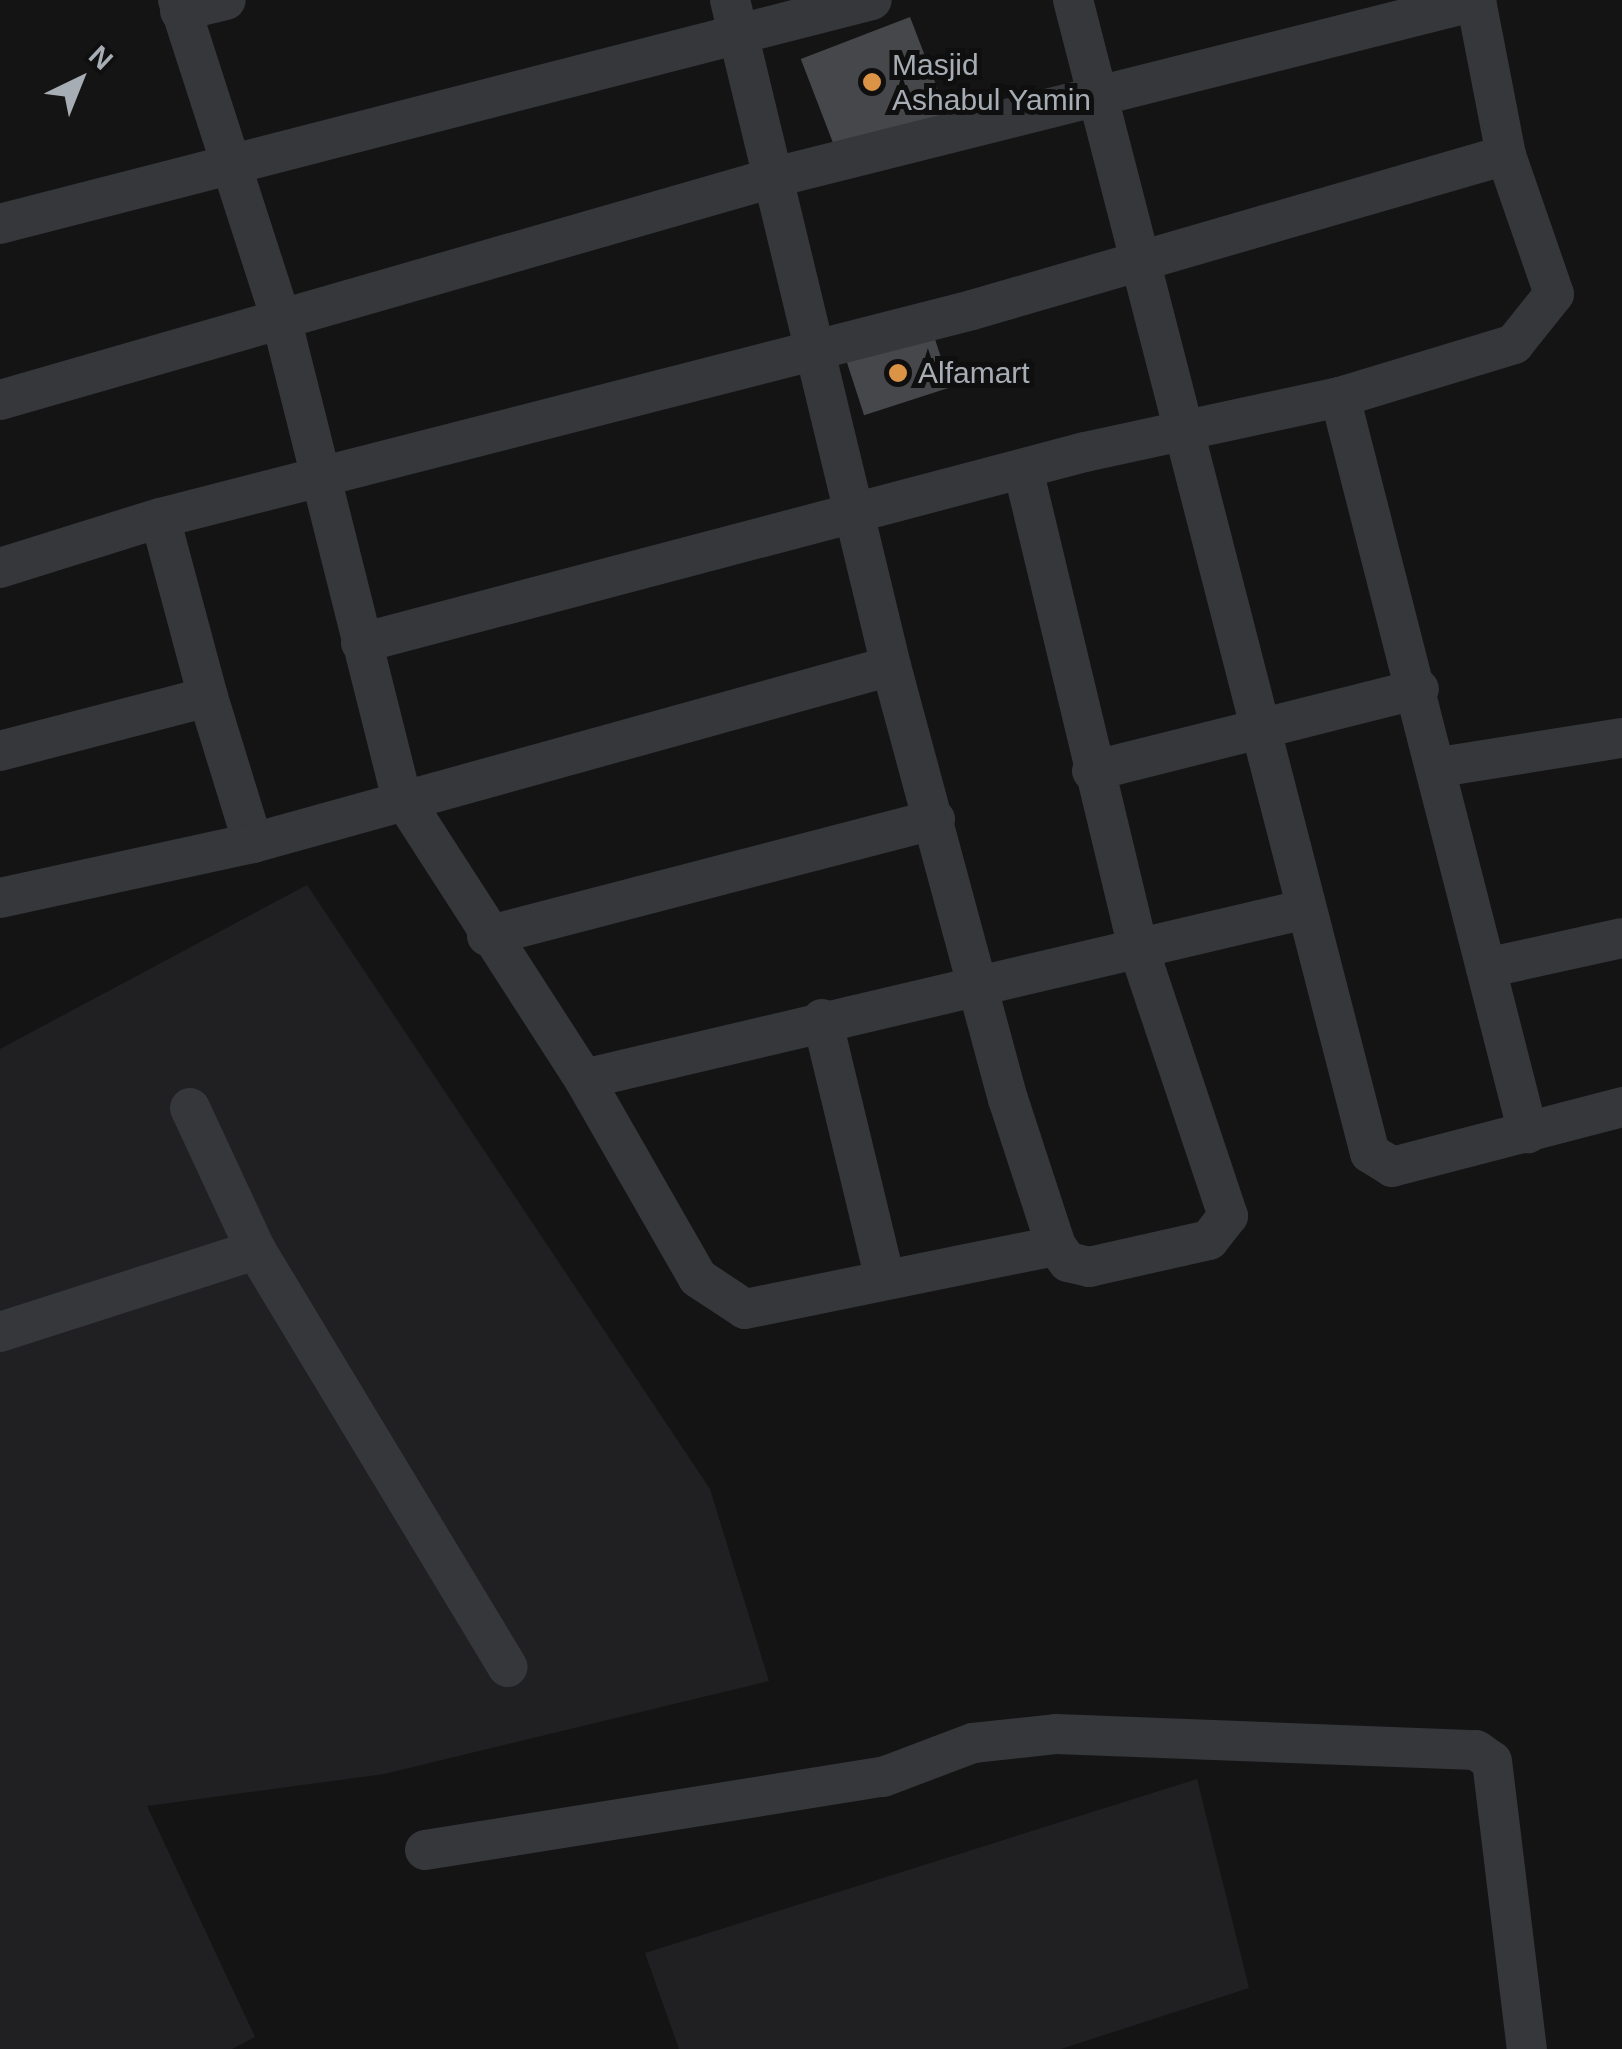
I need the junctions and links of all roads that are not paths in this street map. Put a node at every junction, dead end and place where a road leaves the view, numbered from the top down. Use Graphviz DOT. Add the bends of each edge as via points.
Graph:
graph roads {
  1 [pos="226,0"];
  2 [pos="872,0"];
  3 [pos="1073,0"];
  4 [pos="1476,0"];
  5 [pos="179,6"];
  6 [pos="736,18"];
  7 [pos="1101,99"];
  8 [pos="1506,155"];
  9 [pos="236,167"];
  10 [pos="779,176"];
  11 [pos="0,224"];
  12 [pos="1134,258"];
  13 [pos="281,318"];
  14 [pos="814,345"];
  15 [pos="1340,397"];
  16 [pos="0,400"];
  17 [pos="1177,430"];
  18 [pos="1023,470"];
  19 [pos="314,479"];
  20 [pos="853,510"];
  21 [pos="160,518"];
  22 [pos="0,568"];
  23 [pos="360,643"];
  24 [pos="891,666"];
  25 [pos="1419,689"];
  26 [pos="208,697"];
  27 [pos="1265,734"];
  28 [pos="1622,738"];
  29 [pos="0,751"];
  30 [pos="1440,767"];
  31 [pos="1092,771"];
  32 [pos="401,795"];
  33 [pos="935,819"];
  34 [pos="253,842"];
  35 [pos="0,898"];
  36 [pos="1306,908"];
  37 [pos="487,936"];
  38 [pos="1622,938"];
  39 [pos="1137,944"];
  40 [pos="1486,968"];
  41 [pos="984,983"];
  42 [pos="822,1019"];
  43 [pos="584,1079"];
  44 [pos="1622,1106"];
  45 [pos="190,1108"];
  46 [pos="1528,1133"];
  47 [pos="1056,1246"];
  48 [pos="256,1250"];
  49 [pos="886,1280"];
  50 [pos="0,1332"];
  51 [pos="508,1667"];
  52 [pos="424,1850"];
  53 [pos="1526,2049"];
  1 -- 5 [label="street"];
  2 -- 6 [label="street"];
  3 -- 7 [label="street"];
  4 -- 7 [label="street"];
  4 -- 8 [label="street"];
  5 -- 9 [label="street"];
  6 -- 9 [label="street"];
  6 -- 10 [label="street"];
  7 -- 10 [label="street"];
  7 -- 12 [label="street"];
  8 -- 12 [label="street"];
  8 -- 15 [label="street" via="1554,294 1548,310 1514,344"];
  9 -- 11 [label="street"];
  9 -- 13 [label="street"];
  10 -- 13 [label="street"];
  10 -- 14 [label="street"];
  12 -- 14 [label="street" via="972,310"];
  12 -- 17 [label="street"];
  13 -- 16 [label="street"];
  13 -- 19 [label="street"];
  14 -- 19 [label="street"];
  14 -- 20 [label="street"];
  15 -- 17 [label="street"];
  15 -- 25 [label="street"];
  17 -- 18 [label="street"];
  17 -- 27 [label="street"];
  18 -- 20 [label="street"];
  18 -- 31 [label="street"];
  19 -- 21 [label="street"];
  19 -- 23 [label="street"];
  20 -- 23 [label="street"];
  20 -- 24 [label="street"];
  21 -- 22 [label="street"];
  21 -- 26 [label="street"];
  23 -- 32 [label="street"];
  24 -- 32 [label="street"];
  24 -- 33 [label="street"];
  25 -- 27 [label="street"];
  25 -- 30 [label="street"];
  26 -- 29 [label="street"];
  26 -- 34 [label="street"];
  27 -- 31 [label="street"];
  27 -- 36 [label="street"];
  28 -- 30 [label="street"];
  30 -- 40 [label="street"];
  31 -- 39 [label="street"];
  32 -- 34 [label="street"];
  32 -- 37 [label="street"];
  33 -- 37 [label="street"];
  33 -- 41 [label="street"];
  34 -- 35 [label="street"];
  36 -- 39 [label="street"];
  36 -- 46 [label="street" via="1378,1163"];
  37 -- 43 [label="street"];
  38 -- 40 [label="street"];
  39 -- 41 [label="street"];
  39 -- 47 [label="street" via="1228,1216 1209,1240 1089,1267 1068,1262"];
  40 -- 46 [label="street"];
  41 -- 42 [label="street"];
  41 -- 47 [label="street"];
  42 -- 43 [label="street"];
  42 -- 49 [label="street"];
  43 -- 49 [label="street" via="698,1278 728,1305 814,1299"];
  44 -- 46 [label="street"];
  45 -- 48 [label="street"];
  47 -- 49 [label="street"];
  48 -- 50 [label="street"];
  48 -- 51 [label="street"];
  52 -- 53 [label="street" via="882,1777 973,1743 1056,1734 1476,1750 1492,1762"];
}
